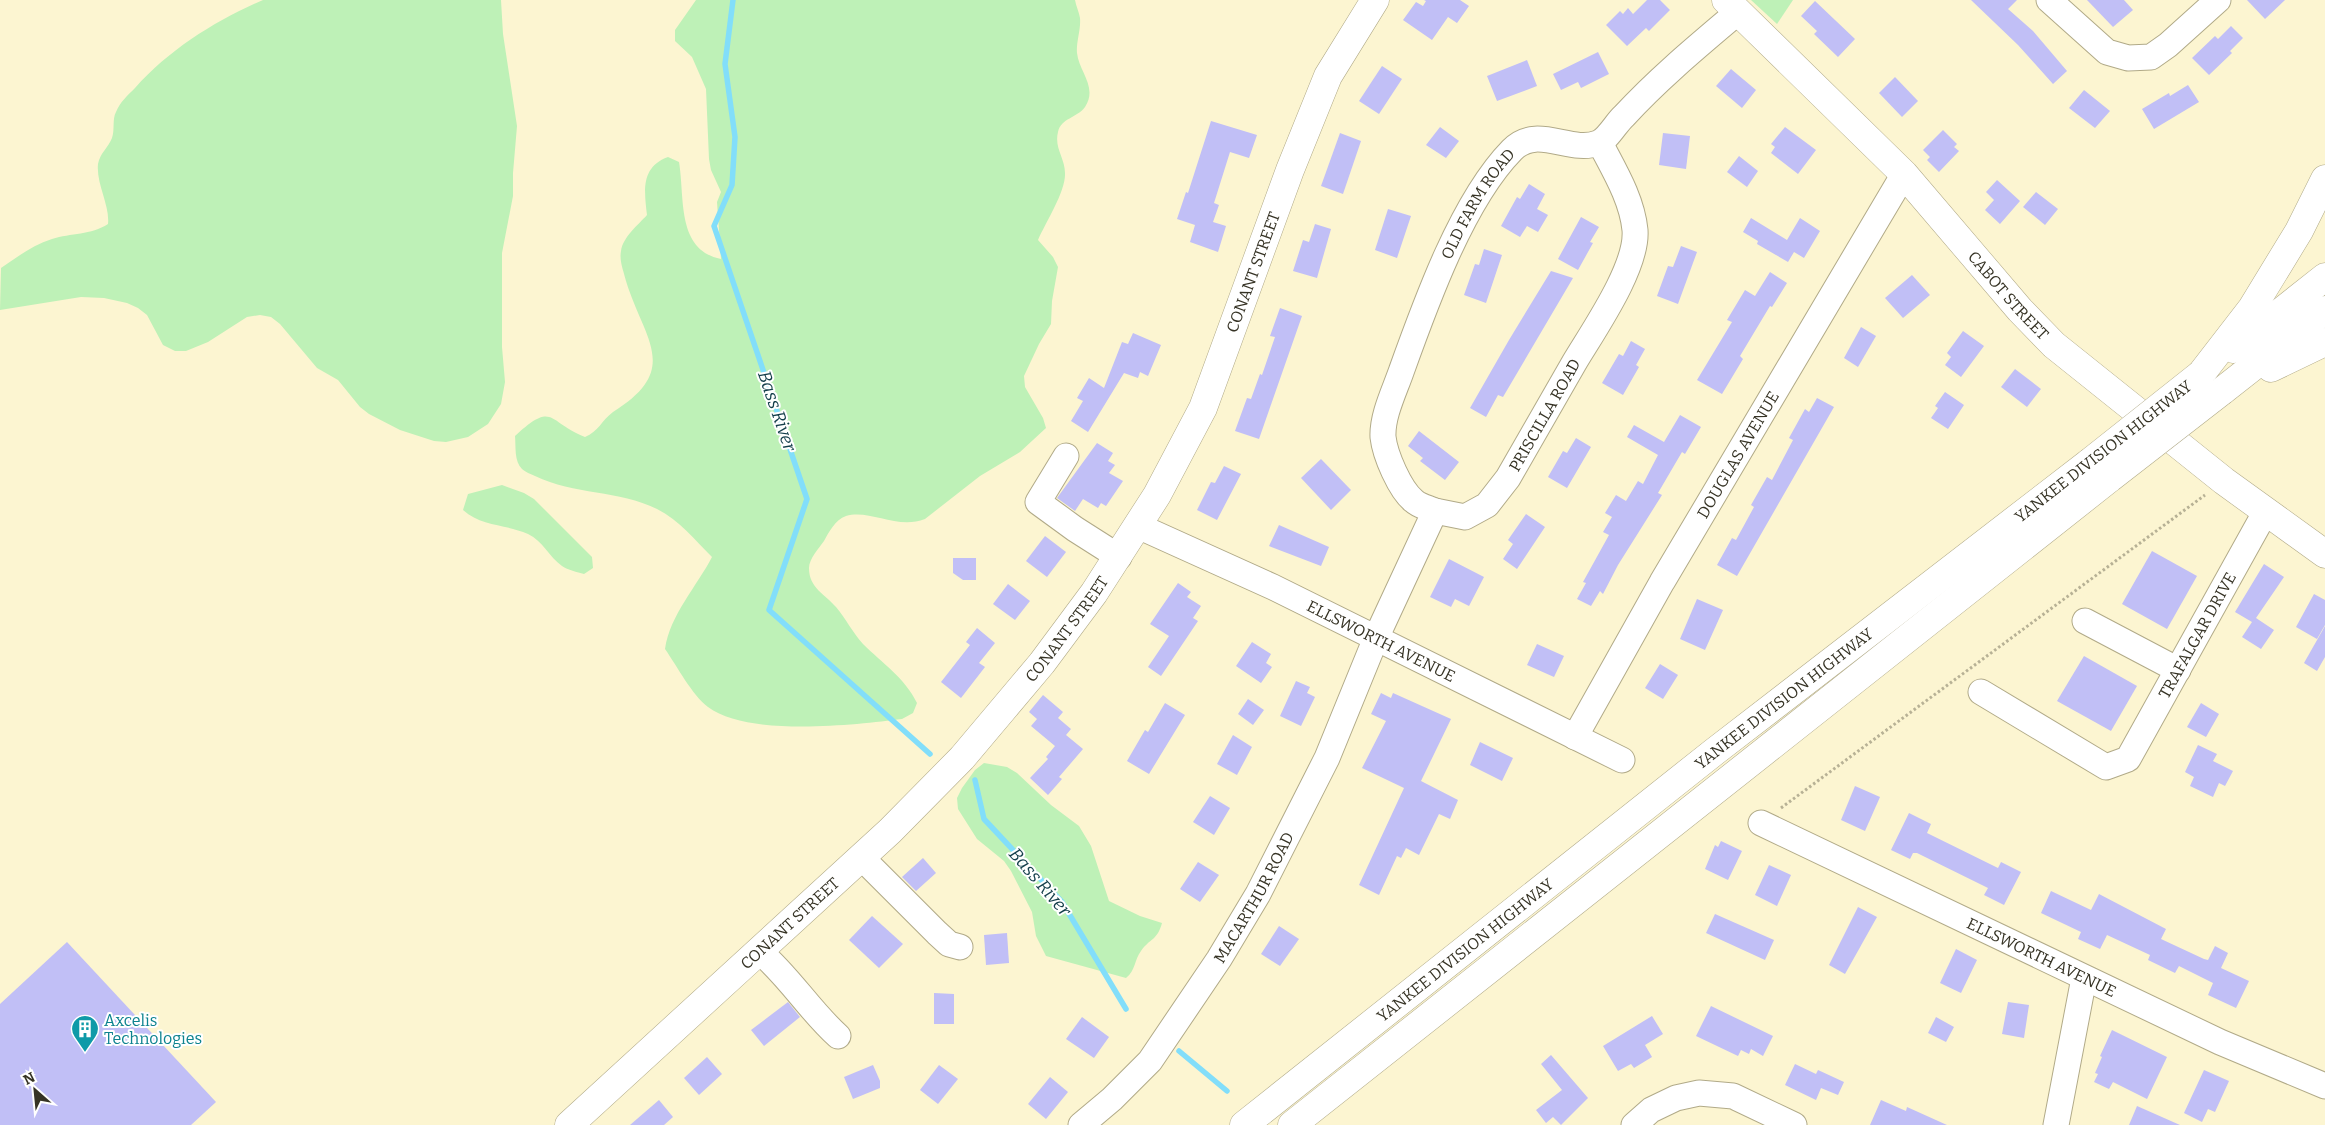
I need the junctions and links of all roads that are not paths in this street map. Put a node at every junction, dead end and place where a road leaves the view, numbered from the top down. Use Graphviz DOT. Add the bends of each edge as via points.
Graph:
graph roads {
  1 [pos="1375,0"];
  2 [pos="2049,0"];
  3 [pos="2218,0"];
  4 [pos="1732,6"];
  5 [pos="1600,143"];
  6 [pos="1904,174"];
  7 [pos="2325,178"];
  8 [pos="2325,277"];
  9 [pos="2325,310"];
  10 [pos="2325,342"];
  11 [pos="2201,374"];
  12 [pos="2222,391"];
  13 [pos="1066,456"];
  14 [pos="2100,470"];
  15 [pos="1435,511"];
  16 [pos="2266,511"];
  17 [pos="1138,526"];
  18 [pos="2325,554"];
  19 [pos="1119,557"];
  20 [pos="2085,621"];
  21 [pos="1376,638"];
  22 [pos="2178,670"];
  23 [pos="1981,692"];
  24 [pos="1575,737"];
  25 [pos="1622,760"];
  26 [pos="1761,823"];
  27 [pos="861,857"];
  28 [pos="960,947"];
  29 [pos="759,951"];
  30 [pos="2084,978"];
  31 [pos="838,1036"];
  32 [pos="2325,1086"];
  33 [pos="569,1125"];
  34 [pos="1081,1125"];
  35 [pos="1244,1125"];
  36 [pos="1292,1125"];
  37 [pos="1634,1125"];
  38 [pos="1794,1125"];
  39 [pos="2056,1125"];
  1 -- 17 [label="main road, CONANT STREET" via="1328,76 1203,408"];
  2 -- 3 [label="street" via="2107,52 2128,58 2151,57"];
  4 -- 5 [label="street"];
  4 -- 6 [label="main road, CABOT STREET"];
  5 -- 15 [label="street, PRISCILLA ROAD" via="1631,206 1635,246 1629,263 1613,297 1513,470 1487,505 1465,516"];
  5 -- 15 [label="street, OLD FARM ROAD" via="1586,146 1542,138 1527,141 1513,149 1486,183 1460,230 1421,315 1387,413 1383,437 1388,458 1400,483 1414,502"];
  6 -- 16 [label="main road, CABOT STREET" via="2035,327 2224,481"];
  6 -- 24 [label="street, DOUGLAS AVENUE" via="1662,582"];
  7 -- 11 [label="main road" via="2299,231 2252,308"];
  8 -- 11 [label="main road, YANKEE DIVISION HIGHWAY"];
  9 -- 12 [label="main road, YANKEE DIVISION HIGHWAY"];
  10 -- 12 [label="main road"];
  11 -- 14 [label="main road, YANKEE DIVISION HIGHWAY, bridge"];
  12 -- 14 [label="main road, YANKEE DIVISION HIGHWAY, bridge"];
  13 -- 19 [label="street" via="1038,502"];
  14 -- 35 [label="main road, YANKEE DIVISION HIGHWAY" via="1714,752"];
  14 -- 36 [label="main road, YANKEE DIVISION HIGHWAY"];
  15 -- 21 [label="street"];
  16 -- 18 [label="main road, CABOT STREET"];
  16 -- 22 [label="street, TRAFALGAR DRIVE"];
  17 -- 19 [label="main road, CONANT STREET"];
  17 -- 21 [label="street, ELLSWORTH AVENUE"];
  19 -- 27 [label="main road, CONANT STREET" via="1042,663 962,758"];
  20 -- 22 [label="street"];
  21 -- 24 [label="street, ELLSWORTH AVENUE"];
  21 -- 34 [label="street, MACARTHUR ROAD" via="1327,758 1243,919 1150,1061"];
  22 -- 23 [label="street, TRAFALGAR DRIVE" via="2128,759 2106,767"];
  24 -- 25 [label="street, ELLSWORTH AVENUE"];
  26 -- 30 [label="street, ELLSWORTH AVENUE"];
  27 -- 28 [label="street" via="949,944"];
  27 -- 29 [label="main road, CONANT STREET"];
  29 -- 31 [label="street" via="775,964"];
  29 -- 33 [label="main road, CONANT STREET"];
  30 -- 32 [label="street, ELLSWORTH AVENUE" via="2220,1042"];
  30 -- 39 [label="street"];
  37 -- 38 [label="street" via="1652,1110 1676,1098 1699,1093 1733,1096"];
}
